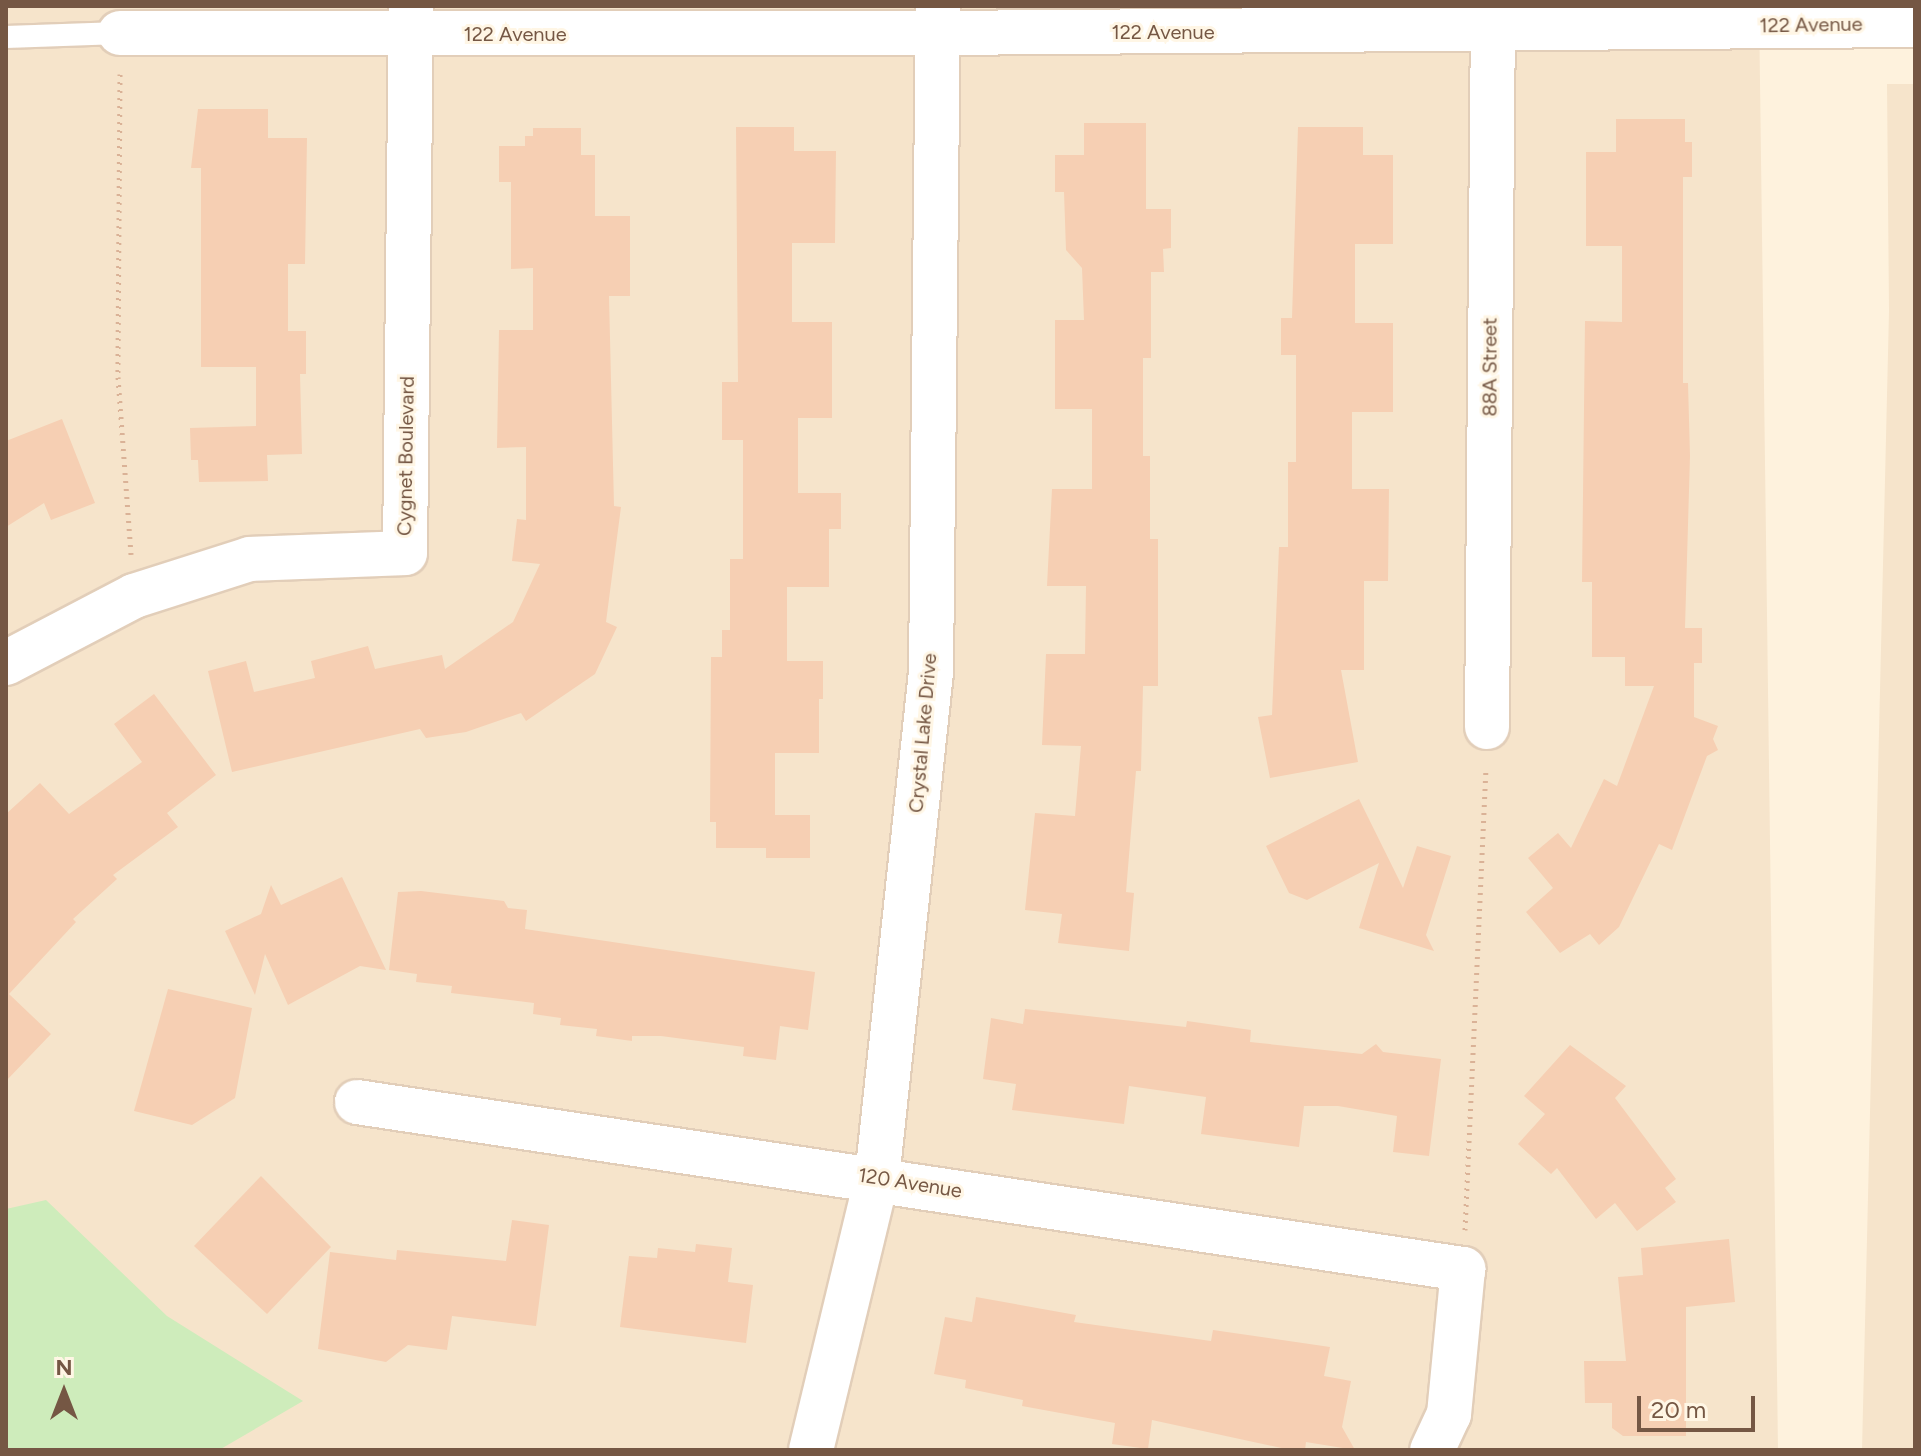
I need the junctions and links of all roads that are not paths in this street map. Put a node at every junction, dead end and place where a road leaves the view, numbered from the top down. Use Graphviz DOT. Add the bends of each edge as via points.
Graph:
graph roads {
  1 [pos="333,18"];
  2 [pos="1493,18"];
  3 [pos="938,19"];
  4 [pos="411,20"];
  5 [pos="1915,25"];
  6 [pos="120,33"];
  7 [pos="6,37"];
  8 [pos="6,663"];
  9 [pos="1487,727"];
  10 [pos="357,1102"];
  11 [pos="877,1178"];
  12 [pos="1448,1438"];
  13 [pos="811,1450"];
  1 -- 4 [label="street, 122 Avenue"];
  1 -- 6 [label="street, 122 Avenue"];
  2 -- 3 [label="street, 122 Avenue"];
  2 -- 5 [label="street, 122 Avenue"];
  2 -- 9 [label="street, 88A Street"];
  3 -- 4 [label="street, 122 Avenue"];
  3 -- 11 [label="street, Crystal Lake Drive" via="931,672"];
  4 -- 8 [label="street, Cygnet Boulevard" via="405,553 250,559 134,596"];
  6 -- 7 [label="lane"];
  10 -- 11 [label="street, 120 Avenue"];
  11 -- 12 [label="street, 120 Avenue" via="1463,1269"];
  11 -- 13 [label="street, Crystal Lake Drive"];
}
